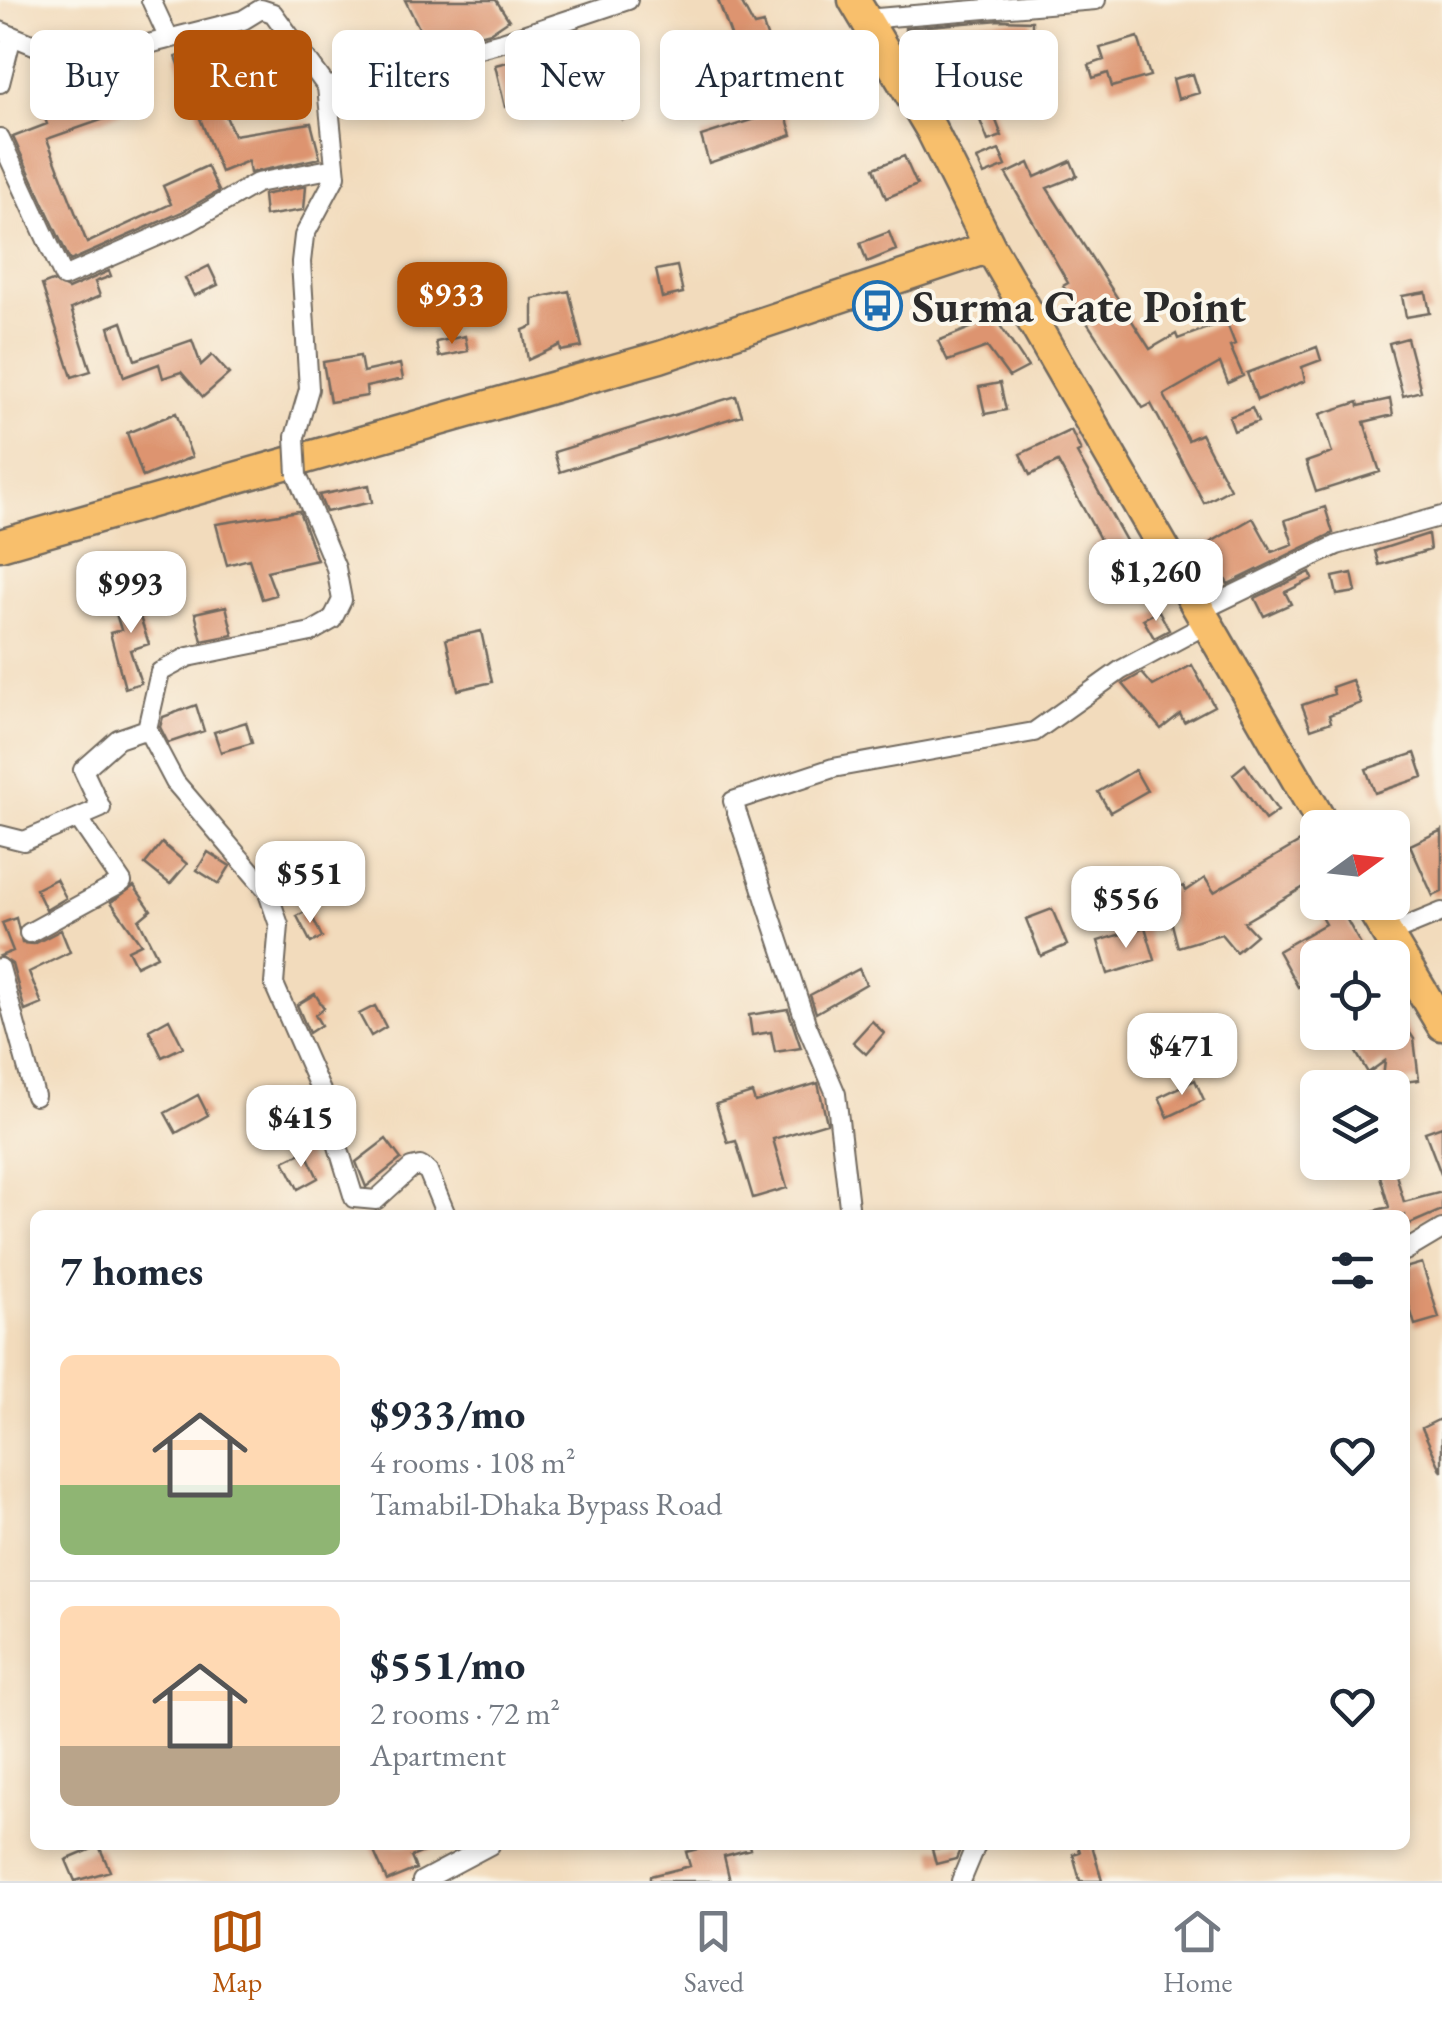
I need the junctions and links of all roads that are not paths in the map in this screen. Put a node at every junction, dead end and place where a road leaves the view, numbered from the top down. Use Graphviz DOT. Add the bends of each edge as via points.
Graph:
graph roads {
  1 [pos="151,0"];
  2 [pos="628,0"];
  3 [pos="1096,0"];
  4 [pos="860,10"];
  5 [pos="6,34"];
  6 [pos="169,38"];
  7 [pos="0,83"];
  8 [pos="327,87"];
  9 [pos="0,138"];
  10 [pos="335,168"];
  11 [pos="990,248"];
  12 [pos="1442,516"];
  13 [pos="0,545"];
  14 [pos="1204,617"];
  15 [pos="147,729"];
  16 [pos="1315,810"];
  17 [pos="78,818"];
  18 [pos="0,835"];
  19 [pos="1442,912"];
  20 [pos="1378,920"];
  21 [pos="29,933"];
  22 [pos="1386,935"];
  23 [pos="0,968"];
  24 [pos="1442,1025"];
  25 [pos="35,1096"];
  26 [pos="444,1210"];
  27 [pos="849,1210"];
  28 [pos="1442,1229"];
  29 [pos="1410,1247"];
  30 [pos="481,1850"];
  31 [pos="974,1850"];
  32 [pos="422,1881"];
  33 [pos="961,1881"];
  1 -- 6 [label="street"];
  2 -- 8 [label="street" via="502,42"];
  3 -- 4 [label="street"];
  4 -- 11 [label="highway" via="931,129"];
  5 -- 6 [label="street" via="93,58"];
  5 -- 7 [label="street"];
  6 -- 8 [label="street" via="261,9 273,13"];
  8 -- 10 [label="street"];
  9 -- 10 [label="street" via="64,277 188,223 257,183"];
  10 -- 15 [label="street, bridge" via="304,236 300,262 309,389 294,437 297,476 336,568 342,600 332,620 312,632 188,657 160,672"];
  11 -- 13 [label="highway" via="660,357"];
  11 -- 14 [label="highway"];
  12 -- 14 [label="street" via="1337,545"];
  14 -- 16 [label="highway"];
  14 -- 27 [label="street" via="1034,732 834,768 733,800 806,1026 836,1094"];
  15 -- 17 [label="street" via="118,739 83,770 101,808"];
  15 -- 26 [label="street" via="175,782 267,890 279,925 274,984 321,1092 354,1198 376,1200 420,1166"];
  17 -- 18 [label="street" via="24,841"];
  17 -- 21 [label="street" via="122,882"];
  19 -- 22 [label="street"];
  20 -- 22 [label="highway"];
  22 -- 24 [label="highway"];
  23 -- 25 [label="street"];
  28 -- 29 [label="street"];
  30 -- 32 [label="street"];
  31 -- 33 [label="street"];
}
